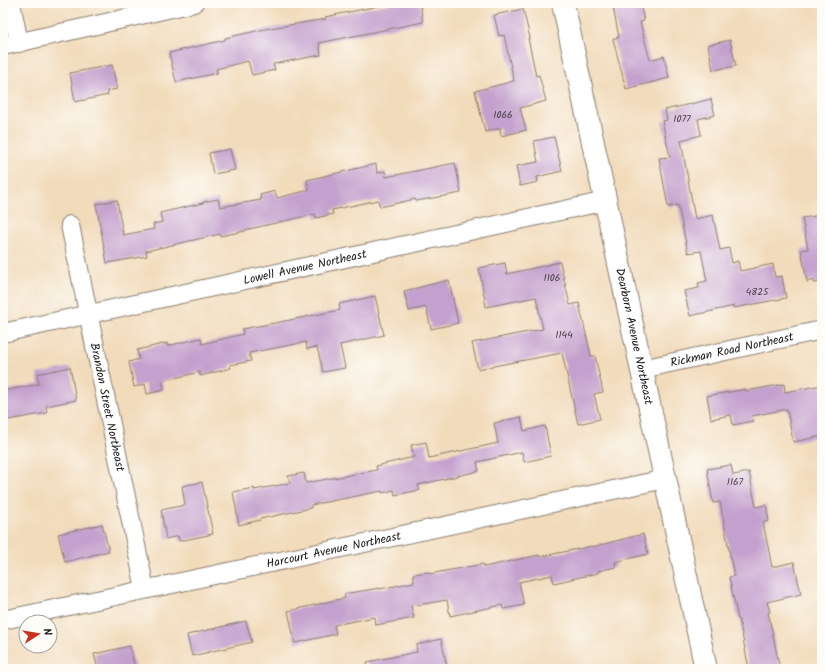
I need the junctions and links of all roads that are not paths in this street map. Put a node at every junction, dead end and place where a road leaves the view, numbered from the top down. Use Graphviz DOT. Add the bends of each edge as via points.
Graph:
graph roads {
  1 [pos="11,3"];
  2 [pos="194,3"];
  3 [pos="563,3"];
  4 [pos="11,44"];
  5 [pos="606,201"];
  6 [pos="70,225"];
  7 [pos="88,315"];
  8 [pos="822,330"];
  9 [pos="3,333"];
  10 [pos="642,369"];
  11 [pos="665,479"];
  12 [pos="145,589"];
  13 [pos="3,620"];
  14 [pos="706,669"];
  1 -- 4 [label="street"];
  2 -- 4 [label="street"];
  3 -- 5 [label="street, Dearborn Avenue Northeast"];
  5 -- 7 [label="street, Lowell Avenue Northeast"];
  5 -- 10 [label="street, Dearborn Avenue Northeast"];
  6 -- 7 [label="street, Brandon Street Northeast"];
  7 -- 9 [label="street, Lowell Avenue Northeast"];
  7 -- 12 [label="street, Brandon Street Northeast"];
  8 -- 10 [label="street, Rickman Road Northeast"];
  10 -- 11 [label="street, Dearborn Avenue Northeast"];
  11 -- 12 [label="street, Harcourt Avenue Northeast"];
  11 -- 14 [label="street, Dearborn Avenue Northeast"];
  12 -- 13 [label="street, Harcourt Avenue Northeast"];
}
